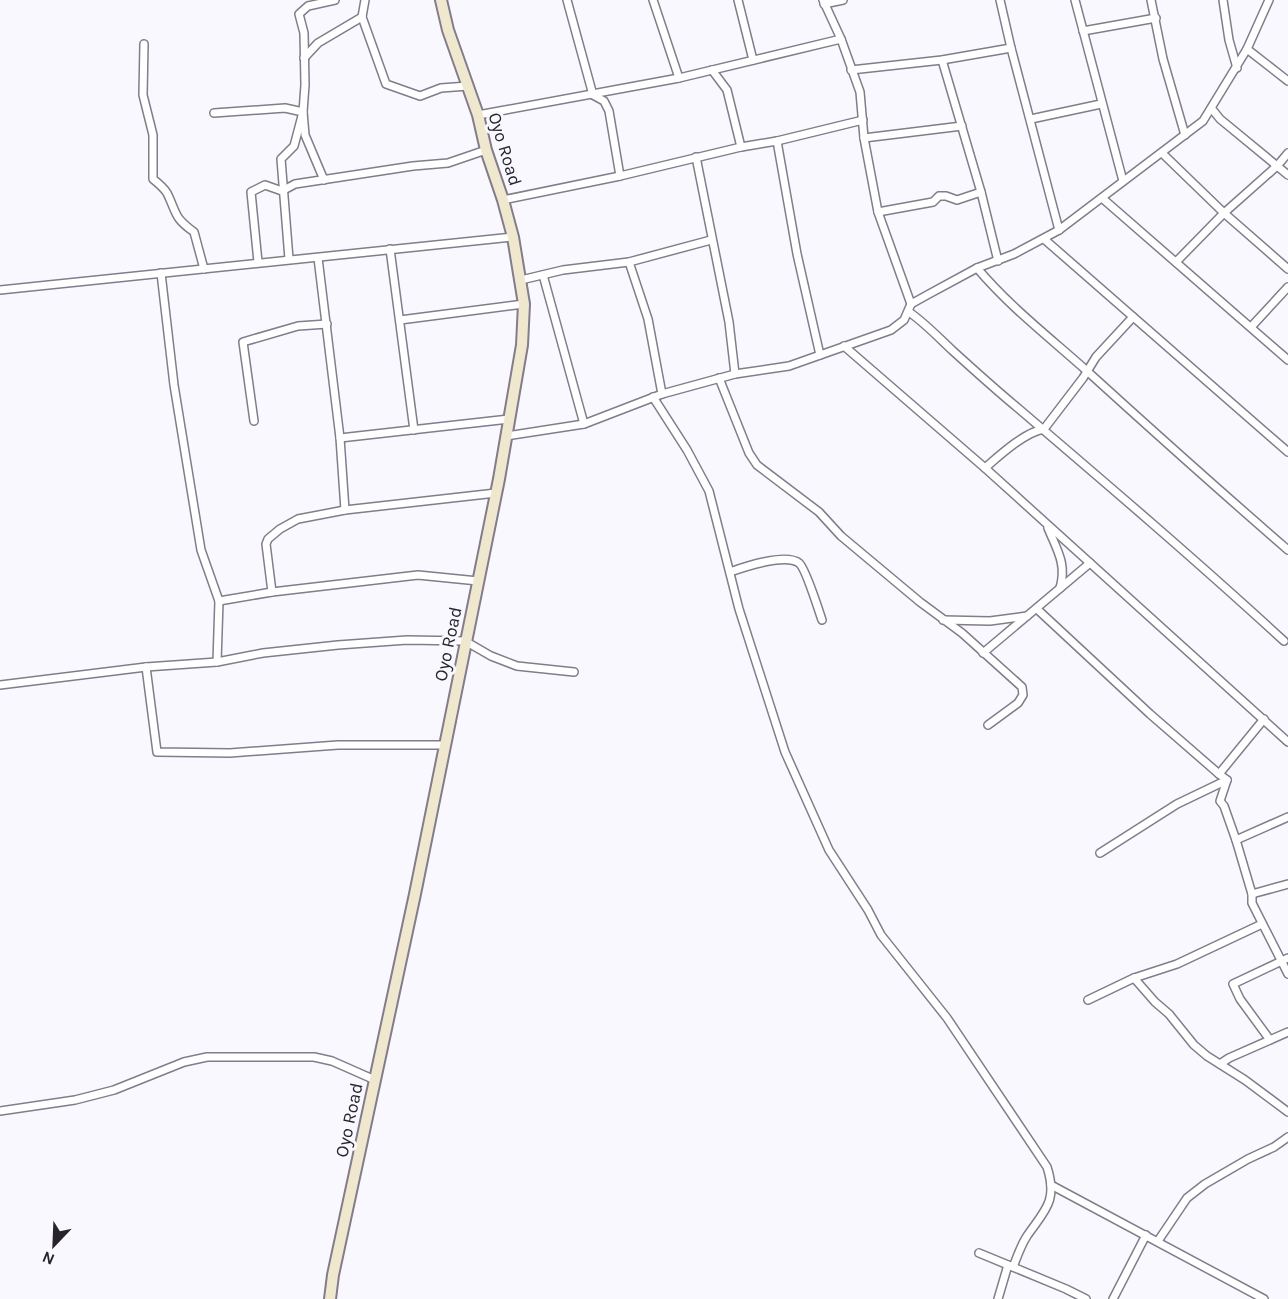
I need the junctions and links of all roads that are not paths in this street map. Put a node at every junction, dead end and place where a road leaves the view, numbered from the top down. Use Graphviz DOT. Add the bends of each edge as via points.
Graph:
graph roads {
  1 [pos="335,0"];
  2 [pos="365,0"];
  3 [pos="441,0"];
  4 [pos="567,0"];
  5 [pos="653,0"];
  6 [pos="738,0"];
  7 [pos="843,0"];
  8 [pos="1000,0"];
  9 [pos="1075,0"];
  10 [pos="1151,0"];
  11 [pos="1223,0"];
  12 [pos="1269,0"];
  13 [pos="824,2"];
  14 [pos="362,17"];
  15 [pos="1156,18"];
  16 [pos="1083,31"];
  17 [pos="841,39"];
  18 [pos="144,44"];
  19 [pos="1011,48"];
  20 [pos="1247,49"];
  21 [pos="304,58"];
  22 [pos="753,60"];
  23 [pos="942,60"];
  24 [pos="1237,68"];
  25 [pos="712,70"];
  26 [pos="851,70"];
  27 [pos="679,78"];
  28 [pos="1288,81"];
  29 [pos="468,86"];
  30 [pos="593,95"];
  31 [pos="1101,104"];
  32 [pos="1212,109"];
  33 [pos="303,112"];
  34 [pos="214,113"];
  35 [pos="477,115"];
  36 [pos="1031,119"];
  37 [pos="863,120"];
  38 [pos="962,126"];
  39 [pos="1185,135"];
  40 [pos="864,138"];
  41 [pos="777,141"];
  42 [pos="741,147"];
  43 [pos="486,150"];
  44 [pos="1288,153"];
  45 [pos="1163,154"];
  46 [pos="696,157"];
  47 [pos="1277,166"];
  48 [pos="1288,175"];
  49 [pos="620,176"];
  50 [pos="324,180"];
  51 [pos="1123,181"];
  52 [pos="282,191"];
  53 [pos="981,192"];
  54 [pos="1102,198"];
  55 [pos="503,200"];
  56 [pos="878,212"];
  57 [pos="1224,213"];
  58 [pos="1059,230"];
  59 [pos="513,237"];
  60 [pos="1044,239"];
  61 [pos="711,240"];
  62 [pos="390,249"];
  63 [pos="318,257"];
  64 [pos="289,259"];
  65 [pos="998,261"];
  66 [pos="258,262"];
  67 [pos="629,262"];
  68 [pos="1176,262"];
  69 [pos="204,268"];
  70 [pos="977,268"];
  71 [pos="1288,269"];
  72 [pos="161,273"];
  73 [pos="543,274"];
  74 [pos="521,280"];
  75 [pos="1288,287"];
  76 [pos="0,290"];
  77 [pos="524,304"];
  78 [pos="910,308"];
  79 [pos="1133,317"];
  80 [pos="400,320"];
  81 [pos="327,324"];
  82 [pos="1251,327"];
  83 [pos="844,346"];
  84 [pos="820,355"];
  85 [pos="1288,360"];
  86 [pos="1086,371"];
  87 [pos="735,374"];
  88 [pos="719,378"];
  89 [pos="662,394"];
  90 [pos="653,397"];
  91 [pos="509,419"];
  92 [pos="254,421"];
  93 [pos="584,424"];
  94 [pos="1044,429"];
  95 [pos="414,430"];
  96 [pos="506,436"];
  97 [pos="340,438"];
  98 [pos="1288,452"];
  99 [pos="985,468"];
  100 [pos="496,493"];
  101 [pos="345,510"];
  102 [pos="1047,525"];
  103 [pos="1288,550"];
  104 [pos="1090,563"];
  105 [pos="730,572"];
  106 [pos="478,581"];
  107 [pos="1060,588"];
  108 [pos="272,592"];
  109 [pos="219,601"];
  110 [pos="1037,609"];
  111 [pos="1027,616"];
  112 [pos="943,620"];
  113 [pos="822,621"];
  114 [pos="465,641"];
  115 [pos="1284,641"];
  116 [pos="983,653"];
  117 [pos="218,662"];
  118 [pos="146,667"];
  119 [pos="574,672"];
  120 [pos="0,685"];
  121 [pos="1264,719"];
  122 [pos="988,725"];
  123 [pos="1288,742"];
  124 [pos="444,745"];
  125 [pos="1219,774"];
  126 [pos="1227,780"];
  127 [pos="1288,817"];
  128 [pos="1236,840"];
  129 [pos="1100,853"];
  130 [pos="1288,884"];
  131 [pos="1252,894"];
  132 [pos="1262,924"];
  133 [pos="1285,959"];
  134 [pos="1288,974"];
  135 [pos="1134,978"];
  136 [pos="1088,1000"];
  137 [pos="1288,1032"];
  138 [pos="1270,1040"];
  139 [pos="1220,1065"];
  140 [pos="375,1080"];
  141 [pos="0,1111"];
  142 [pos="1288,1112"];
  143 [pos="1288,1137"];
  144 [pos="1051,1185"];
  145 [pos="1146,1235"];
  146 [pos="1158,1242"];
  147 [pos="979,1253"];
  148 [pos="1010,1266"];
  149 [pos="330,1299"];
  150 [pos="998,1299"];
  151 [pos="1086,1299"];
  152 [pos="1113,1299"];
  153 [pos="1264,1299"];
  1 -- 21 [label="street" via="308,6 299,14"];
  2 -- 14 [label="street"];
  3 -- 29 [label="street, Oyo Road"];
  4 -- 30 [label="street"];
  5 -- 27 [label="street"];
  6 -- 22 [label="street"];
  7 -- 13 [label="street"];
  8 -- 19 [label="street"];
  9 -- 16 [label="street"];
  10 -- 15 [label="street"];
  11 -- 24 [label="street"];
  12 -- 20 [label="street"];
  13 -- 17 [label="street"];
  14 -- 21 [label="street" via="318,44"];
  14 -- 29 [label="street" via="386,84 420,96 441,88"];
  15 -- 16 [label="street"];
  15 -- 39 [label="street" via="1163,59"];
  16 -- 31 [label="street"];
  17 -- 22 [label="street"];
  17 -- 26 [label="street"];
  18 -- 69 [label="street" via="143,95 153,135 153,179 166,191 181,222 194,232"];
  19 -- 23 [label="street"];
  19 -- 36 [label="street"];
  20 -- 24 [label="street"];
  20 -- 28 [label="street"];
  21 -- 33 [label="street"];
  22 -- 25 [label="street"];
  23 -- 26 [label="street"];
  23 -- 38 [label="street"];
  24 -- 32 [label="street"];
  25 -- 27 [label="street"];
  25 -- 42 [label="street" via="727,90"];
  26 -- 37 [label="street" via="860,92"];
  27 -- 30 [label="street"];
  29 -- 35 [label="street, Oyo Road"];
  30 -- 35 [label="street"];
  30 -- 49 [label="street" via="604,101 609,111"];
  31 -- 36 [label="street"];
  31 -- 51 [label="street"];
  32 -- 39 [label="street" via="1203,122"];
  32 -- 47 [label="street"];
  33 -- 34 [label="street" via="285,108"];
  33 -- 50 [label="street" via="305,135"];
  33 -- 52 [label="street" via="294,146 280,159"];
  35 -- 43 [label="street, Oyo Road"];
  36 -- 58 [label="street"];
  37 -- 40 [label="street"];
  37 -- 41 [label="street"];
  38 -- 40 [label="street"];
  38 -- 53 [label="street"];
  39 -- 45 [label="street"];
  40 -- 56 [label="street"];
  41 -- 42 [label="street"];
  41 -- 84 [label="street"];
  42 -- 46 [label="street"];
  43 -- 50 [label="street" via="448,163"];
  43 -- 55 [label="street, Oyo Road"];
  44 -- 47 [label="street"];
  45 -- 51 [label="street"];
  45 -- 57 [label="street"];
  46 -- 49 [label="street"];
  46 -- 61 [label="street"];
  47 -- 48 [label="street"];
  47 -- 57 [label="street"];
  49 -- 55 [label="street"];
  50 -- 52 [label="street" via="295,184"];
  51 -- 54 [label="street"];
  52 -- 64 [label="street"];
  52 -- 66 [label="street" via="265,185 251,192"];
  53 -- 56 [label="street" via="957,200 939,196 933,202"];
  53 -- 65 [label="street"];
  54 -- 58 [label="street"];
  54 -- 68 [label="street"];
  55 -- 59 [label="street, Oyo Road"];
  56 -- 78 [label="street"];
  57 -- 68 [label="street"];
  57 -- 71 [label="street"];
  58 -- 60 [label="street"];
  59 -- 62 [label="street"];
  59 -- 74 [label="street, Oyo Road"];
  60 -- 65 [label="street"];
  60 -- 79 [label="street"];
  61 -- 67 [label="street"];
  61 -- 87 [label="street" via="729,322"];
  62 -- 63 [label="street"];
  62 -- 80 [label="street"];
  63 -- 64 [label="street"];
  63 -- 81 [label="street"];
  64 -- 66 [label="street"];
  65 -- 70 [label="street"];
  66 -- 69 [label="street"];
  67 -- 73 [label="street"];
  67 -- 89 [label="street" via="648,319"];
  68 -- 82 [label="street"];
  69 -- 72 [label="street"];
  70 -- 78 [label="street"];
  70 -- 86 [label="street" via="1000,295"];
  72 -- 76 [label="street"];
  72 -- 109 [label="street" via="174,385 201,550"];
  73 -- 74 [label="street"];
  73 -- 93 [label="street"];
  74 -- 77 [label="street, Oyo Road"];
  75 -- 82 [label="street"];
  77 -- 80 [label="street"];
  77 -- 91 [label="street, Oyo Road" via="522,345"];
  78 -- 83 [label="street" via="904,320 891,330"];
  78 -- 94 [label="street" via="968,365"];
  79 -- 86 [label="street"];
  79 -- 98 [label="street"];
  80 -- 95 [label="street"];
  81 -- 92 [label="street" via="298,326 243,342"];
  81 -- 97 [label="street"];
  82 -- 85 [label="street"];
  83 -- 84 [label="street"];
  83 -- 99 [label="street"];
  84 -- 87 [label="street" via="789,366"];
  86 -- 94 [label="street"];
  86 -- 103 [label="street"];
  87 -- 88 [label="street"];
  88 -- 89 [label="street"];
  88 -- 112 [label="street" via="757,465 819,512"];
  89 -- 90 [label="street"];
  90 -- 93 [label="street"];
  90 -- 105 [label="street" via="709,490"];
  91 -- 95 [label="street"];
  91 -- 96 [label="street, Oyo Road"];
  93 -- 96 [label="street"];
  94 -- 99 [label="street" via="1034,430"];
  94 -- 115 [label="street"];
  95 -- 97 [label="street"];
  96 -- 100 [label="street, Oyo Road"];
  97 -- 101 [label="street"];
  99 -- 102 [label="street"];
  100 -- 101 [label="street"];
  100 -- 106 [label="street, Oyo Road"];
  101 -- 108 [label="street" via="298,519 268,539"];
  102 -- 104 [label="street"];
  102 -- 107 [label="street" via="1062,564"];
  104 -- 107 [label="street"];
  104 -- 121 [label="street"];
  105 -- 113 [label="street" via="766,561 800,563"];
  105 -- 144 [label="street" via="749,645 785,752 829,850 881,935 986,1073 1047,1167"];
  106 -- 108 [label="street" via="418,575"];
  106 -- 114 [label="street, Oyo Road"];
  107 -- 110 [label="street"];
  108 -- 109 [label="street"];
  109 -- 117 [label="street"];
  110 -- 111 [label="street"];
  110 -- 125 [label="street"];
  111 -- 112 [label="street" via="990,621"];
  111 -- 116 [label="street"];
  112 -- 116 [label="street"];
  114 -- 117 [label="street" via="338,645"];
  114 -- 119 [label="street" via="517,666"];
  114 -- 124 [label="street, Oyo Road"];
  116 -- 122 [label="street" via="1022,687 1023,695"];
  117 -- 118 [label="street"];
  118 -- 120 [label="street"];
  118 -- 124 [label="street" via="157,753"];
  121 -- 123 [label="street"];
  121 -- 125 [label="street"];
  124 -- 140 [label="street, Oyo Road"];
  125 -- 126 [label="street"];
  126 -- 128 [label="street" via="1220,801"];
  126 -- 129 [label="street" via="1177,804"];
  127 -- 128 [label="street"];
  128 -- 131 [label="street"];
  130 -- 131 [label="street"];
  131 -- 132 [label="street"];
  132 -- 133 [label="street"];
  132 -- 135 [label="street" via="1177,964"];
  133 -- 134 [label="street"];
  133 -- 138 [label="street" via="1233,984"];
  135 -- 136 [label="street"];
  135 -- 139 [label="street" via="1194,1045"];
  137 -- 138 [label="street"];
  138 -- 139 [label="street"];
  139 -- 142 [label="street"];
  140 -- 141 [label="street" via="314,1057 207,1057 114,1090"];
  140 -- 149 [label="street, Oyo Road"];
  143 -- 146 [label="street" via="1187,1198"];
  144 -- 145 [label="street"];
  144 -- 148 [label="street" via="1051,1200 1045,1212"];
  145 -- 146 [label="street"];
  145 -- 152 [label="street"];
  146 -- 153 [label="street"];
  147 -- 148 [label="street"];
  148 -- 150 [label="street"];
  148 -- 151 [label="street"];
}
